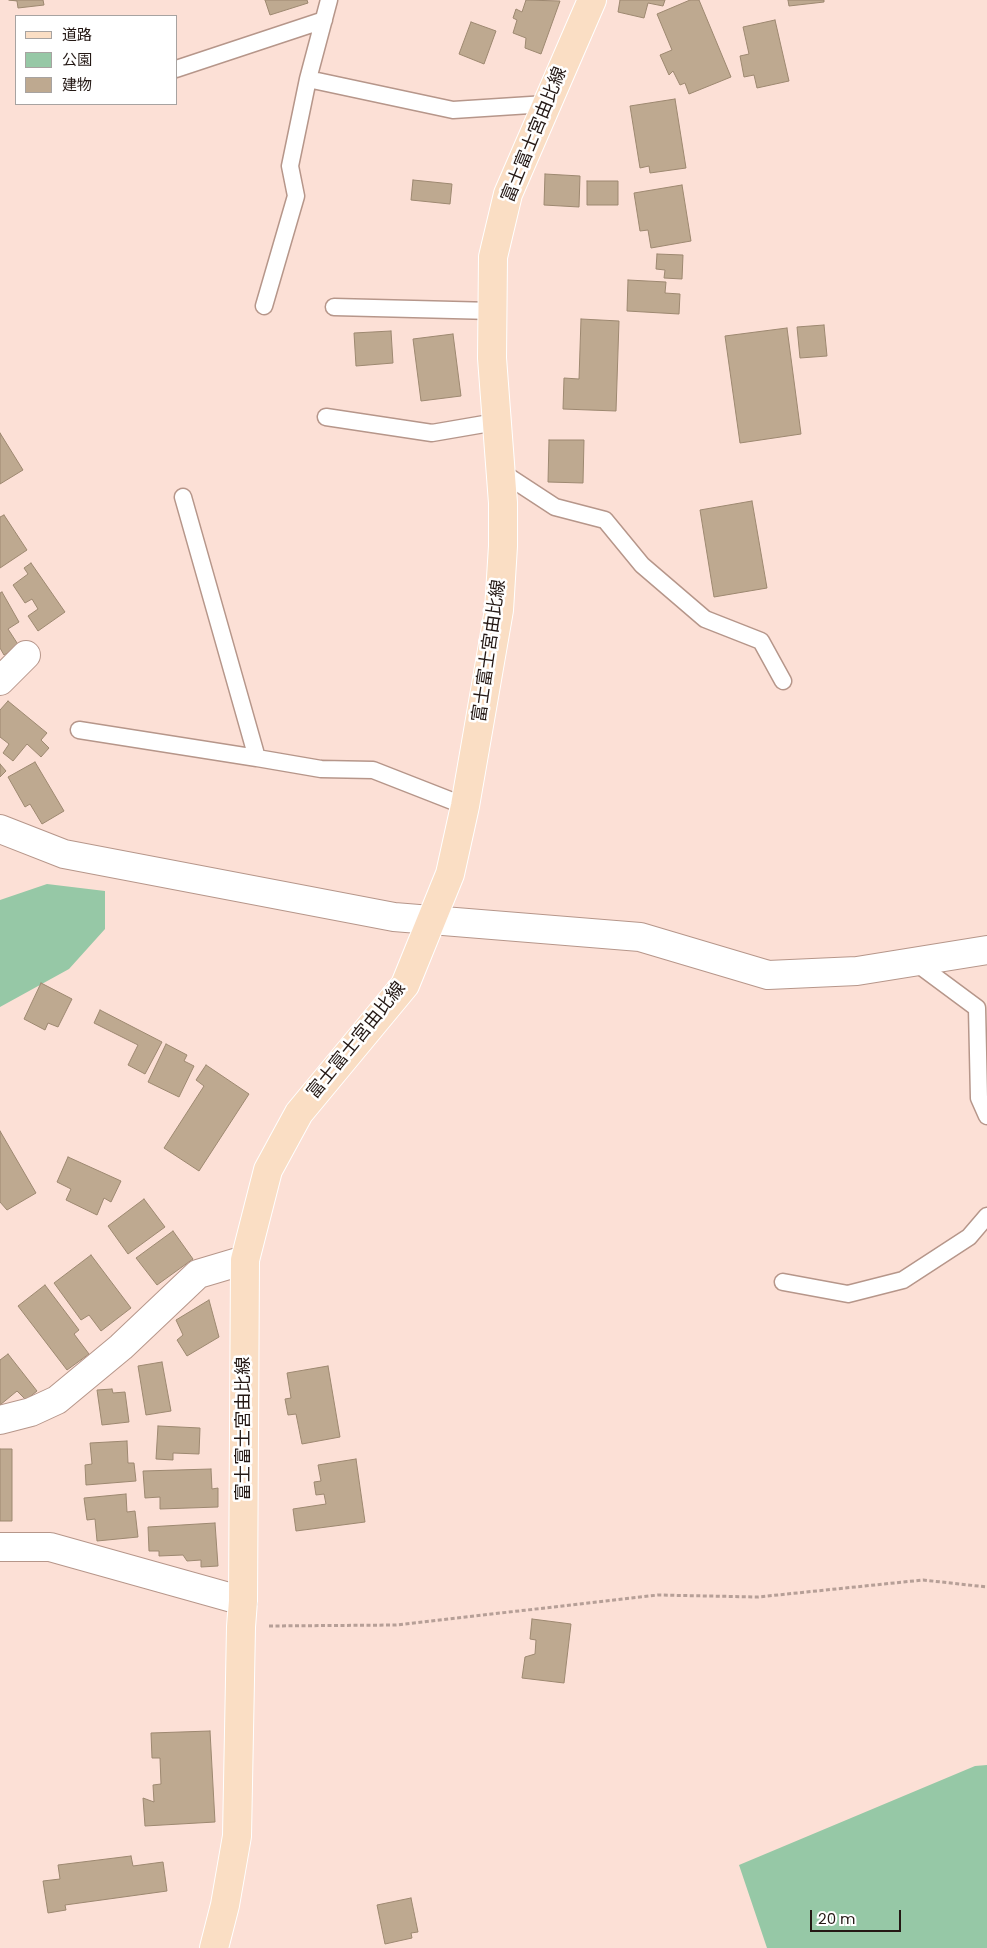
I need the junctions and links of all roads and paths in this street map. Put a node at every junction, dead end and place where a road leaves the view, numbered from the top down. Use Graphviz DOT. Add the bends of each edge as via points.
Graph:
graph roads {
  1 [pos="329,0"];
  2 [pos="592,0"];
  3 [pos="324,20"];
  4 [pos="178,68"];
  5 [pos="308,78"];
  6 [pos="546,104"];
  7 [pos="264,306"];
  8 [pos="334,307"];
  9 [pos="492,311"];
  10 [pos="326,417"];
  11 [pos="496,422"];
  12 [pos="500,471"];
  13 [pos="183,497"];
  14 [pos="26,654"];
  15 [pos="0,681"];
  16 [pos="783,681"];
  17 [pos="78,730"];
  18 [pos="257,758"];
  19 [pos="465,806"];
  20 [pos="0,830"];
  21 [pos="430,921"];
  22 [pos="987,950"];
  23 [pos="915,962"];
  24 [pos="987,1116"];
  25 [pos="987,1216"];
  26 [pos="245,1260"];
  27 [pos="783,1282"];
  28 [pos="0,1420"];
  29 [pos="0,1547"];
  30 [pos="987,1587"];
  31 [pos="242,1614"];
  32 [pos="214,1948"];
  1 -- 3 [label="lane"];
  2 -- 6 [label="main road, 富士富士宮由比線"];
  3 -- 4 [label="lane"];
  3 -- 5 [label="lane"];
  5 -- 6 [label="lane" via="453,110"];
  5 -- 7 [label="lane" via="290,166 296,196"];
  6 -- 9 [label="main road, 富士富士宮由比線" via="508,194 493,257"];
  8 -- 9 [label="lane"];
  9 -- 11 [label="main road, 富士富士宮由比線"];
  10 -- 11 [label="lane" via="432,433"];
  11 -- 12 [label="main road, 富士富士宮由比線"];
  12 -- 16 [label="lane" via="555,507 604,520 642,565 705,619 761,641"];
  12 -- 19 [label="main road, 富士富士宮由比線" via="503,546 499,610"];
  13 -- 18 [label="lane"];
  14 -- 15 [label="street"];
  17 -- 18 [label="lane"];
  18 -- 19 [label="lane" via="320,769 373,770"];
  19 -- 21 [label="main road, 富士富士宮由比線" via="450,874"];
  20 -- 21 [label="street" via="64,854 394,917"];
  21 -- 23 [label="street" via="640,937 768,975 857,971"];
  21 -- 26 [label="main road, 富士富士宮由比線" via="405,985 299,1112 268,1170"];
  22 -- 23 [label="street"];
  23 -- 24 [label="lane" via="976,1008 979,1098"];
  25 -- 27 [label="lane" via="969,1237 903,1280 848,1294"];
  26 -- 28 [label="street" via="198,1274 121,1347 57,1400"];
  26 -- 31 [label="main road, 富士富士宮由比線"];
  29 -- 31 [label="street" via="50,1548"];
  30 -- 31 [label="path" via="923,1580 758,1597 658,1594 396,1625"];
  31 -- 32 [label="main road, 富士富士宮由比線" via="237,1836"];
}
